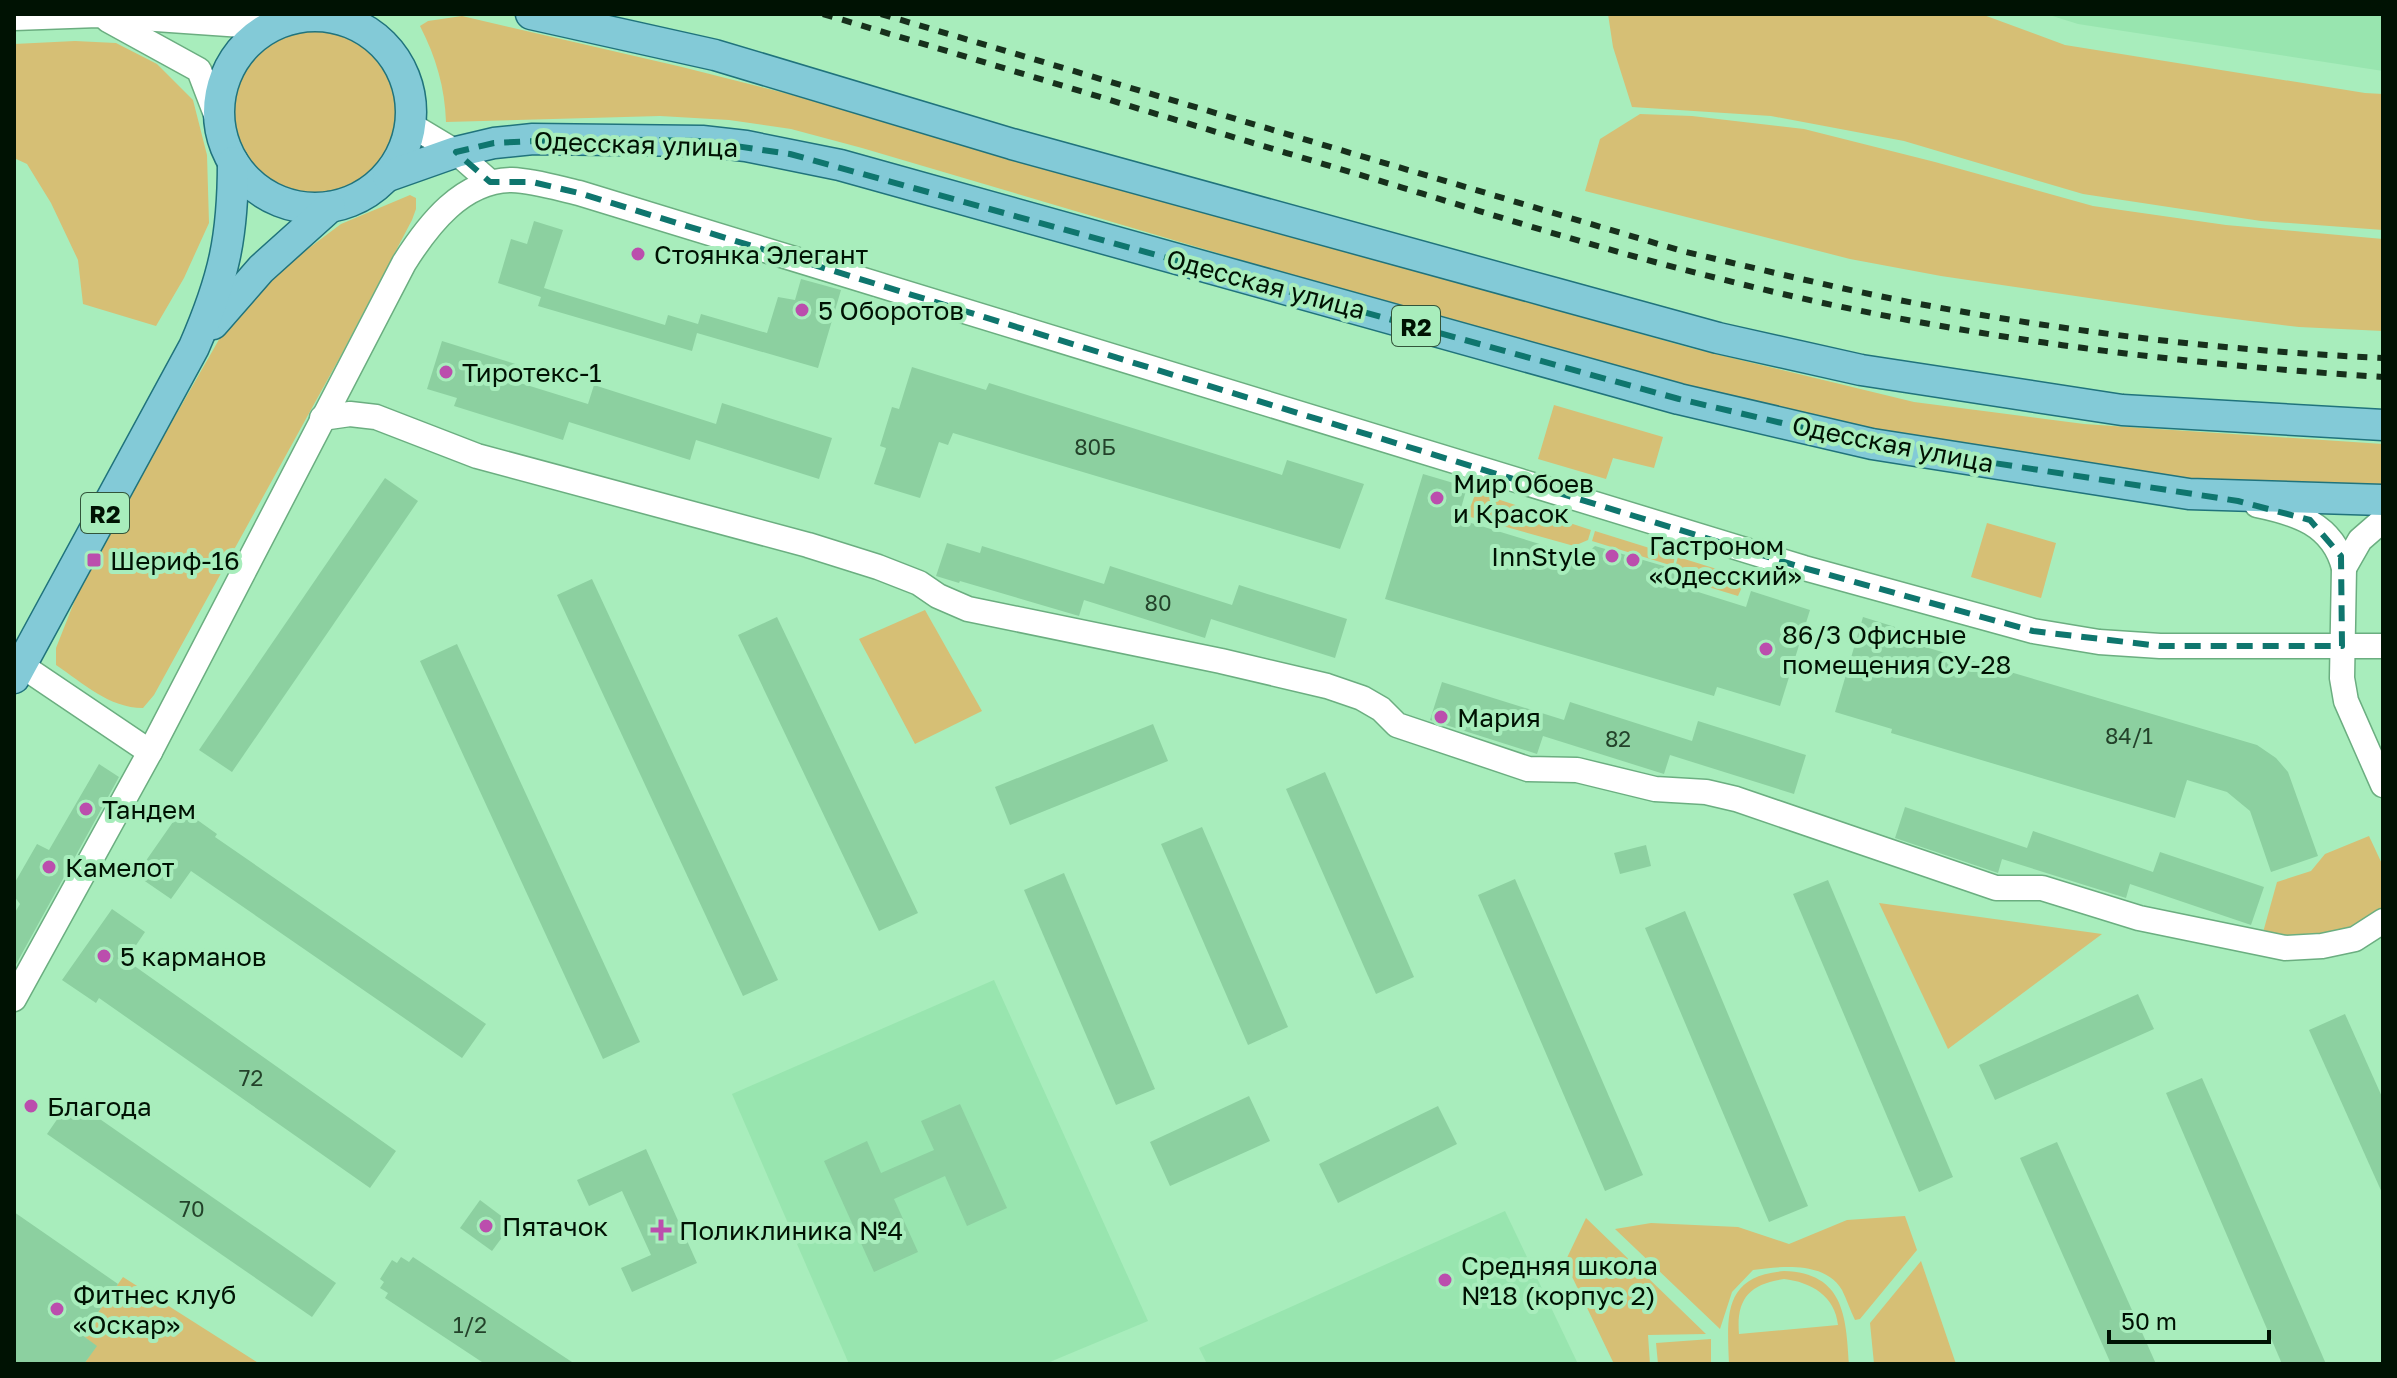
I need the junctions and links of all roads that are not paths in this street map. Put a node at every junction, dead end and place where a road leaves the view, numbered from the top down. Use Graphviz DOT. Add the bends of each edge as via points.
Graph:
graph roads {
  1 [pos="374,14"];
  2 [pos="531,14"];
  3 [pos="98,15"];
  4 [pos="14,18"];
  5 [pos="335,18"];
  6 [pos="270,27"];
  7 [pos="220,125"];
  8 [pos="411,125"];
  9 [pos="456,152"];
  10 [pos="233,162"];
  11 [pos="388,176"];
  12 [pos="490,182"];
  13 [pos="330,207"];
  14 [pos="194,347"];
  15 [pos="322,418"];
  16 [pos="2383,425"];
  17 [pos="2189,494"];
  18 [pos="2383,500"];
  19 [pos="2383,520"];
  20 [pos="2344,568"];
  21 [pos="2342,646"];
  22 [pos="2383,646"];
  23 [pos="17,671"];
  24 [pos="150,752"];
  25 [pos="2383,785"];
  26 [pos="2383,921"];
  27 [pos="14,999"];
  1 -- 5 [label="main road, R2"];
  2 -- 16 [label="main road" via="715,55 1012,144 1718,338 1861,370 2122,410"];
  3 -- 4 [label="street"];
  3 -- 6 [label="street"];
  3 -- 7 [label="street" via="199,70"];
  5 -- 6 [label="main road, R2" via="302,17"];
  5 -- 8 [label="main road, R2" via="362,28 385,45 402,69 411,96"];
  6 -- 7 [label="main road, R2" via="230,68 220,96"];
  7 -- 10 [label="main road, R2"];
  8 -- 9 [label="street"];
  8 -- 11 [label="main road, R2"];
  9 -- 11 [label="main road, Одесская улица / R2"];
  9 -- 12 [label="street"];
  9 -- 17 [label="main road, Одесская улица / R2" via="533,139 596,139 702,141 790,154 1693,402 1872,444"];
  10 -- 13 [label="main road, R2" via="247,180 275,199 307,208"];
  10 -- 14 [label="main road, R2" via="228,248"];
  11 -- 13 [label="main road, R2" via="362,197"];
  12 -- 15 [label="street" via="448,207 423,233"];
  12 -- 21 [label="street" via="532,182 579,193 1804,568 2033,631 2160,646"];
  13 -- 14 [label="main road, R2" via="261,269"];
  14 -- 23 [label="main road, R2"];
  15 -- 24 [label="street"];
  15 -- 26 [label="street" via="376,417 477,456 878,567 968,609 1327,686 1362,698 1397,725 1528,769 1577,770 1655,789 1736,799 1996,888 2042,888 2139,918 2285,948 2355,939"];
  17 -- 18 [label="main road, Одесская улица / R2"];
  17 -- 20 [label="street" via="2310,520 2330,537"];
  19 -- 20 [label="street" via="2360,540"];
  20 -- 21 [label="street"];
  21 -- 22 [label="street"];
  21 -- 25 [label="street" via="2346,701"];
  23 -- 24 [label="street"];
  24 -- 27 [label="street"];
}
